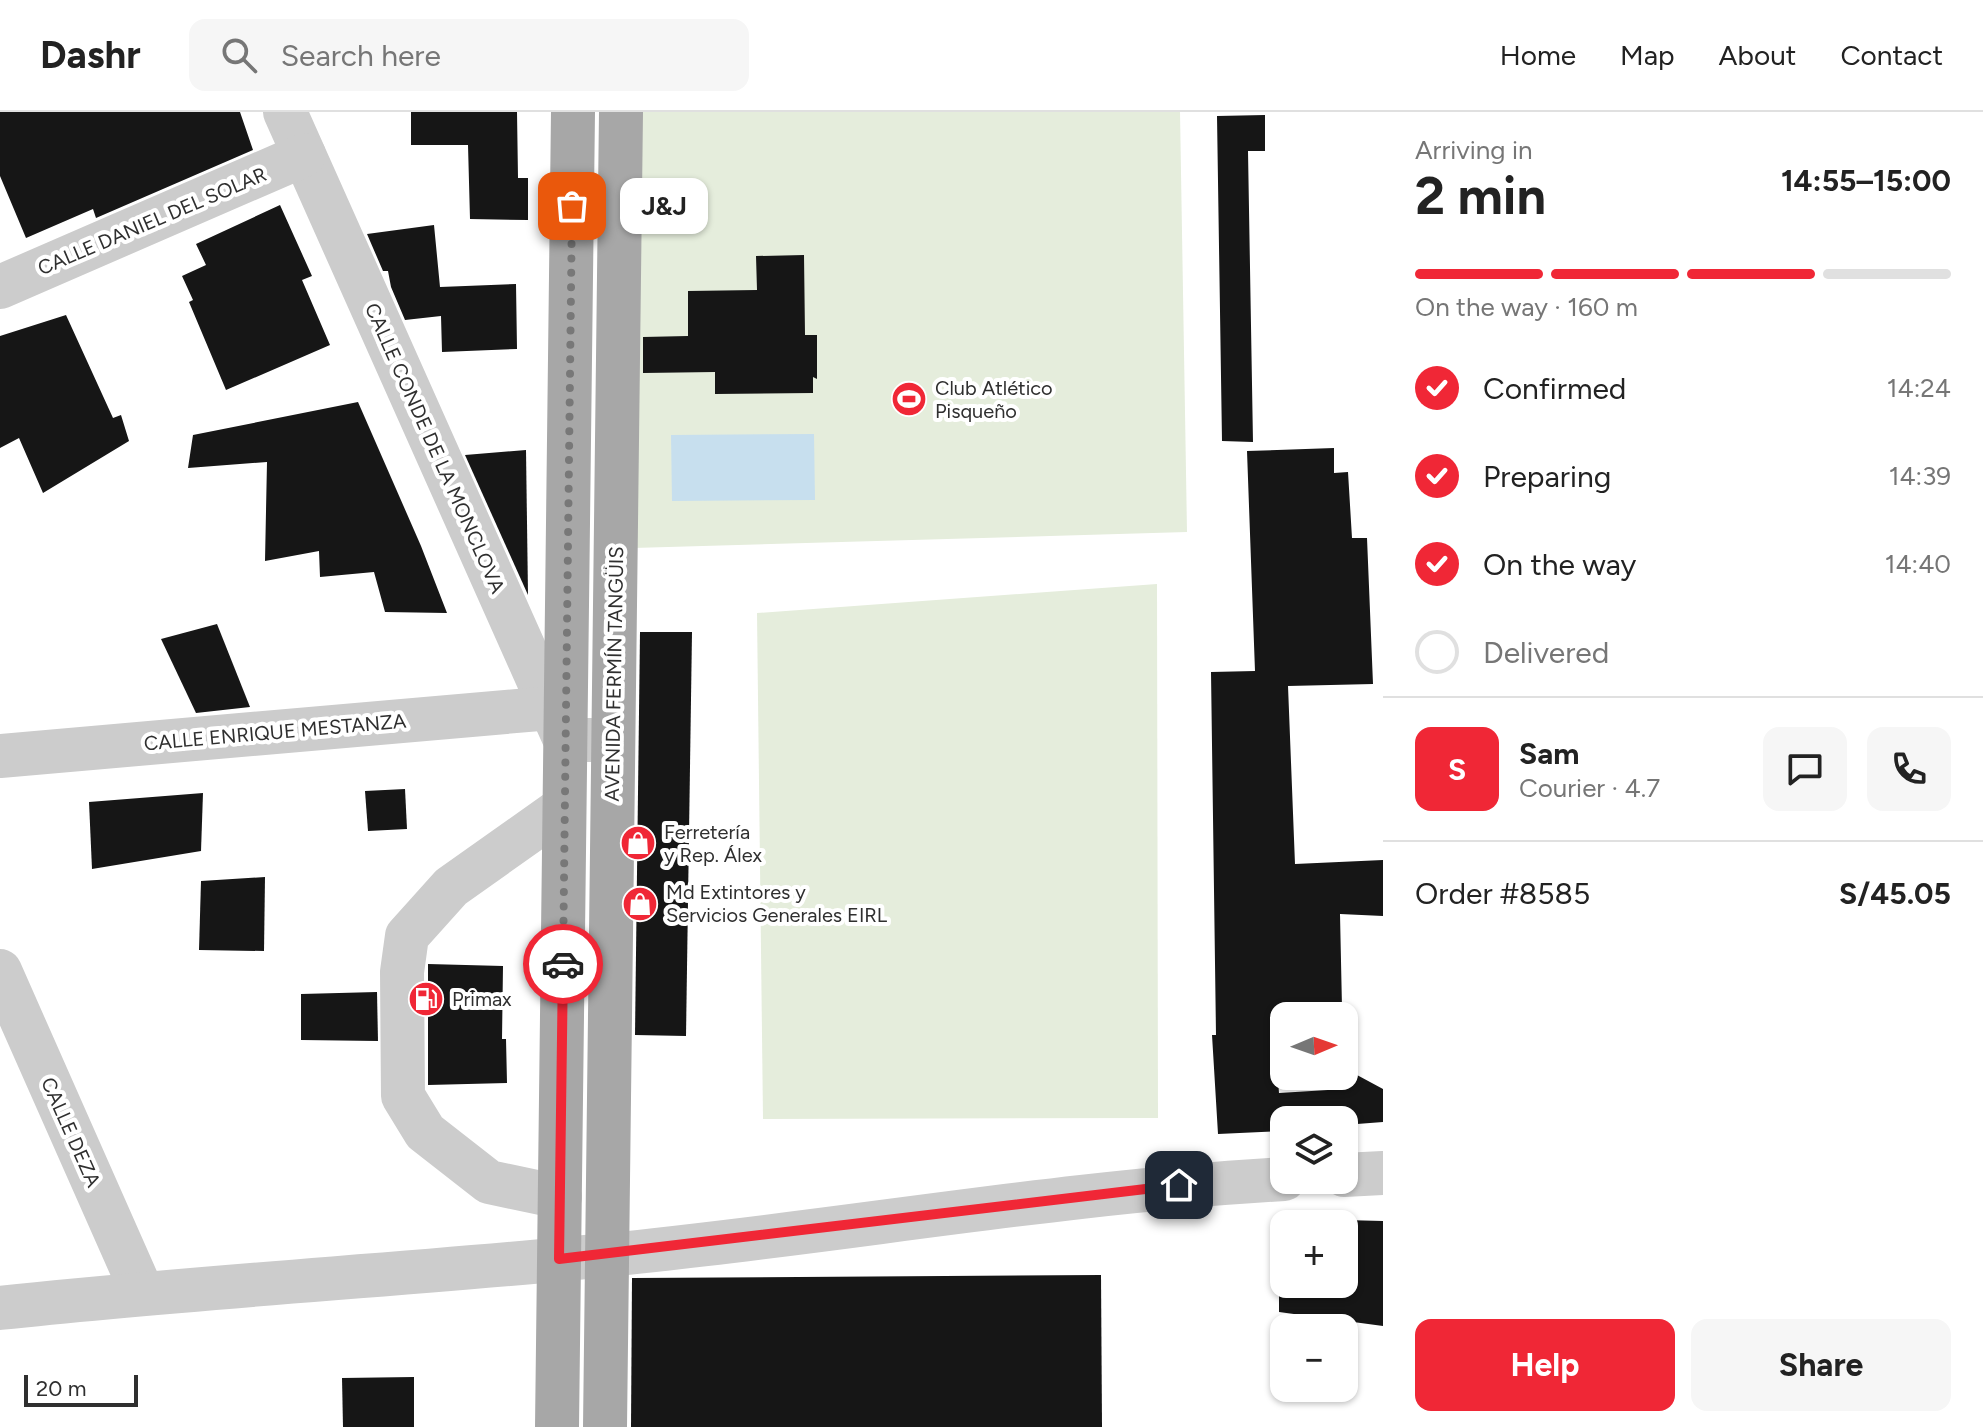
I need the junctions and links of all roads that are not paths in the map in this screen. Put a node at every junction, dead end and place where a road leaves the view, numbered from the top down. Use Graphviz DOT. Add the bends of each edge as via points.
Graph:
graph roads {
  1 [pos="285,112"];
  2 [pos="573,112"];
  3 [pos="621,112"];
  4 [pos="304,155"];
  5 [pos="0,287"];
  6 [pos="558,724"];
  7 [pos="613,740"];
  8 [pos="0,756"];
  9 [pos="564,807"];
  10 [pos="0,971"];
  11 [pos="1383,1173"];
  12 [pos="1358,1174"];
  13 [pos="1270,1180"];
  14 [pos="560,1197"];
  15 [pos="608,1255"];
  16 [pos="559,1259"];
  17 [pos="142,1292"];
  18 [pos="0,1308"];
  19 [pos="557,1427"];
  20 [pos="605,1427"];
  1 -- 4 [label="street, CALLE CONDE DE LA MONCLOVA"];
  2 -- 6 [label="main road"];
  3 -- 7 [label="main road, AVENIDA FERMÍN TANGÜIS"];
  4 -- 5 [label="street, CALLE DANIEL DEL SOLAR"];
  4 -- 6 [label="street, CALLE CONDE DE LA MONCLOVA"];
  6 -- 7 [label="street"];
  6 -- 8 [label="street, CALLE ENRIQUE MESTANZA"];
  6 -- 9 [label="main road"];
  7 -- 15 [label="main road, AVENIDA FERMÍN TANGÜIS"];
  9 -- 14 [label="main road"];
  9 -- 14 [label="street" via="451,887 407,936 402,972 403,1096 425,1132 489,1182"];
  10 -- 17 [label="street, CALLE DEZA"];
  11 -- 12 [label="street"];
  13 -- 15 [label="street" via="1179,1185"];
  14 -- 16 [label="main road"];
  15 -- 16 [label="street"];
  15 -- 20 [label="main road, AVENIDA FERMÍN TANGÜIS"];
  16 -- 17 [label="street"];
  16 -- 19 [label="main road"];
  17 -- 18 [label="street"];
}
